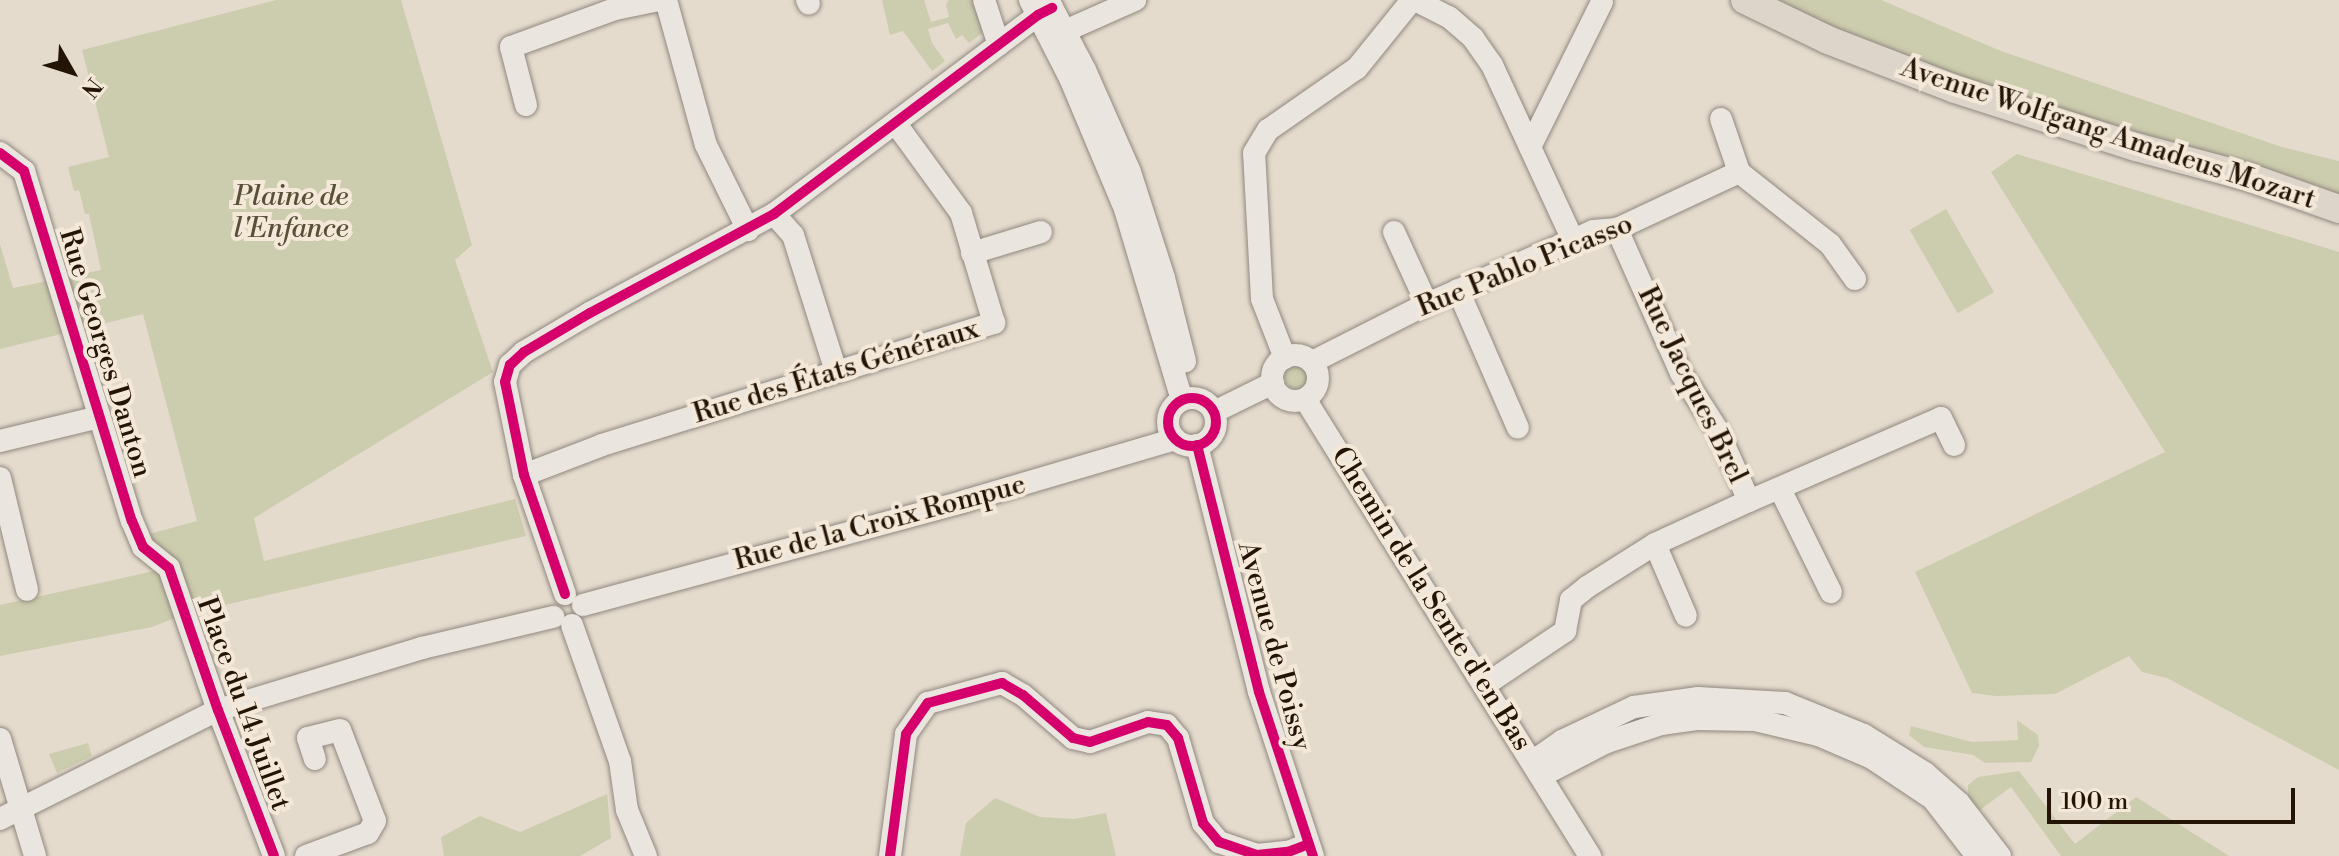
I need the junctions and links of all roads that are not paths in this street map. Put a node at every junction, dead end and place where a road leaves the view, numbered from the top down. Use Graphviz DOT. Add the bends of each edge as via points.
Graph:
graph roads {
  1 [pos="659,0"];
  2 [pos="666,0"];
  3 [pos="984,0"];
  4 [pos="1135,0"];
  5 [pos="1414,0"];
  6 [pos="1745,0"];
  7 [pos="1602,2"];
  8 [pos="1042,6"];
  9 [pos="1065,31"];
  10 [pos="999,45"];
  11 [pos="526,105"];
  12 [pos="1721,119"];
  13 [pos="896,124"];
  14 [pos="1530,147"];
  15 [pos="0,153"];
  16 [pos="1739,172"];
  17 [pos="2339,209"];
  18 [pos="774,214"];
  19 [pos="1617,229"];
  20 [pos="748,230"];
  21 [pos="1041,232"];
  22 [pos="1394,232"];
  23 [pos="1573,240"];
  24 [pos="972,253"];
  25 [pos="1855,279"];
  26 [pos="1458,290"];
  27 [pos="1427,304"];
  28 [pos="1285,358"];
  29 [pos="1312,362"];
  30 [pos="836,371"];
  31 [pos="1273,383"];
  32 [pos="1311,393"];
  33 [pos="1187,399"];
  34 [pos="1214,412"];
  35 [pos="99,417"];
  36 [pos="1518,428"];
  37 [pos="1175,439"];
  38 [pos="0,441"];
  39 [pos="1197,445"];
  40 [pos="1954,445"];
  41 [pos="524,475"];
  42 [pos="0,478"];
  43 [pos="1780,489"];
  44 [pos="1749,501"];
  45 [pos="1655,544"];
  46 [pos="169,568"];
  47 [pos="27,590"];
  48 [pos="1831,592"];
  49 [pos="574,600"];
  50 [pos="1686,616"];
  51 [pos="563,621"];
  52 [pos="1485,685"];
  53 [pos="218,710"];
  54 [pos="0,739"];
  55 [pos="315,759"];
  56 [pos="1537,769"];
  57 [pos="22,808"];
  58 [pos="0,819"];
  59 [pos="1311,850"];
  60 [pos="35,856"];
  61 [pos="274,856"];
  62 [pos="306,856"];
  63 [pos="646,856"];
  64 [pos="890,856"];
  65 [pos="1590,856"];
  66 [pos="1977,856"];
  67 [pos="2000,856"];
  1 -- 11 [label="street" via="615,9 511,47"];
  2 -- 20 [label="street" via="706,145"];
  3 -- 10 [label="street"];
  4 -- 9 [label="street"];
  5 -- 14 [label="street" via="1449,17 1473,38 1492,65"];
  5 -- 28 [label="street" via="1357,68 1268,130 1254,153 1262,299"];
  6 -- 17 [label="main road, Avenue Wolfgang Amadeus Mozart" via="1828,40 1967,93"];
  7 -- 14 [label="street"];
  8 -- 9 [label="street"];
  8 -- 10 [label="street"];
  8 -- 33 [label="street" via="1125,209"];
  9 -- 33 [label="street" via="1130,172 1164,278"];
  10 -- 13 [label="street"];
  12 -- 16 [label="street"];
  13 -- 18 [label="street"];
  13 -- 24 [label="street, Rue des États Généraux" via="961,213"];
  14 -- 23 [label="street"];
  15 -- 35 [label="street, Rue Georges Danton" via="24,171"];
  16 -- 19 [label="street, Rue Pablo Picasso"];
  16 -- 25 [label="street" via="1830,244"];
  18 -- 20 [label="street"];
  18 -- 30 [label="street" via="793,235"];
  19 -- 23 [label="street, Rue Pablo Picasso"];
  19 -- 44 [label="street, Rue Jacques Brel" via="1681,373 1718,431"];
  20 -- 41 [label="street" via="590,313 524,352 506,371"];
  21 -- 24 [label="street"];
  22 -- 27 [label="street"];
  23 -- 26 [label="street, Rue Pablo Picasso"];
  24 -- 30 [label="street, Rue des États Généraux" via="994,323"];
  26 -- 27 [label="street, Rue Pablo Picasso"];
  26 -- 36 [label="street"];
  27 -- 29 [label="street, Rue Pablo Picasso"];
  28 -- 29 [label="street" via="1299,356"];
  28 -- 31 [label="street" via="1274,371"];
  29 -- 32 [label="street" via="1318,378"];
  30 -- 41 [label="street, Rue des États Généraux"];
  31 -- 32 [label="street" via="1289,400"];
  31 -- 34 [label="street"];
  32 -- 52 [label="street, Chemin de la Sente d'en Bas" via="1329,436"];
  33 -- 34 [label="street" via="1205,401"];
  33 -- 37 [label="street" via="1175,405 1168,421"];
  34 -- 39 [label="street" via="1212,436"];
  35 -- 38 [label="street"];
  35 -- 46 [label="street, Rue Georges Danton" via="143,547"];
  37 -- 39 [label="street"];
  37 -- 49 [label="street, Rue de la Croix Rompue" via="965,501"];
  39 -- 59 [label="street, Avenue de Poissy" via="1259,692"];
  40 -- 43 [label="street" via="1941,418"];
  41 -- 49 [label="street"];
  42 -- 47 [label="street"];
  43 -- 44 [label="street"];
  43 -- 48 [label="street"];
  44 -- 45 [label="street, Rue Jacques Brel"];
  45 -- 50 [label="street"];
  45 -- 52 [label="street, Rue Jacques Brel" via="1571,600 1565,631"];
  46 -- 53 [label="street, Place du 14 Juillet"];
  49 -- 51 [label="street" via="552,605"];
  51 -- 53 [label="street" via="422,648"];
  51 -- 63 [label="street" via="620,761 627,810"];
  52 -- 56 [label="street, Chemin de la Sente d'en Bas"];
  53 -- 57 [label="street"];
  53 -- 61 [label="street, Place du 14 Juillet"];
  54 -- 57 [label="street"];
  55 -- 62 [label="street" via="308,738 340,730 375,821 368,833"];
  56 -- 65 [label="street, Chemin de la Sente d'en Bas"];
  56 -- 66 [label="street" via="1661,724 1695,719 1768,722 1860,751 1916,785"];
  56 -- 67 [label="street" via="1562,741 1648,704 1698,698 1785,703 1864,735 1925,773 1959,803"];
  57 -- 58 [label="street"];
  57 -- 60 [label="street"];
  59 -- 64 [label="street" via="1257,855 1219,842 1203,823 1178,738 1167,725 1148,722 1090,742 1073,738 1002,683 928,703 906,734"];
}
